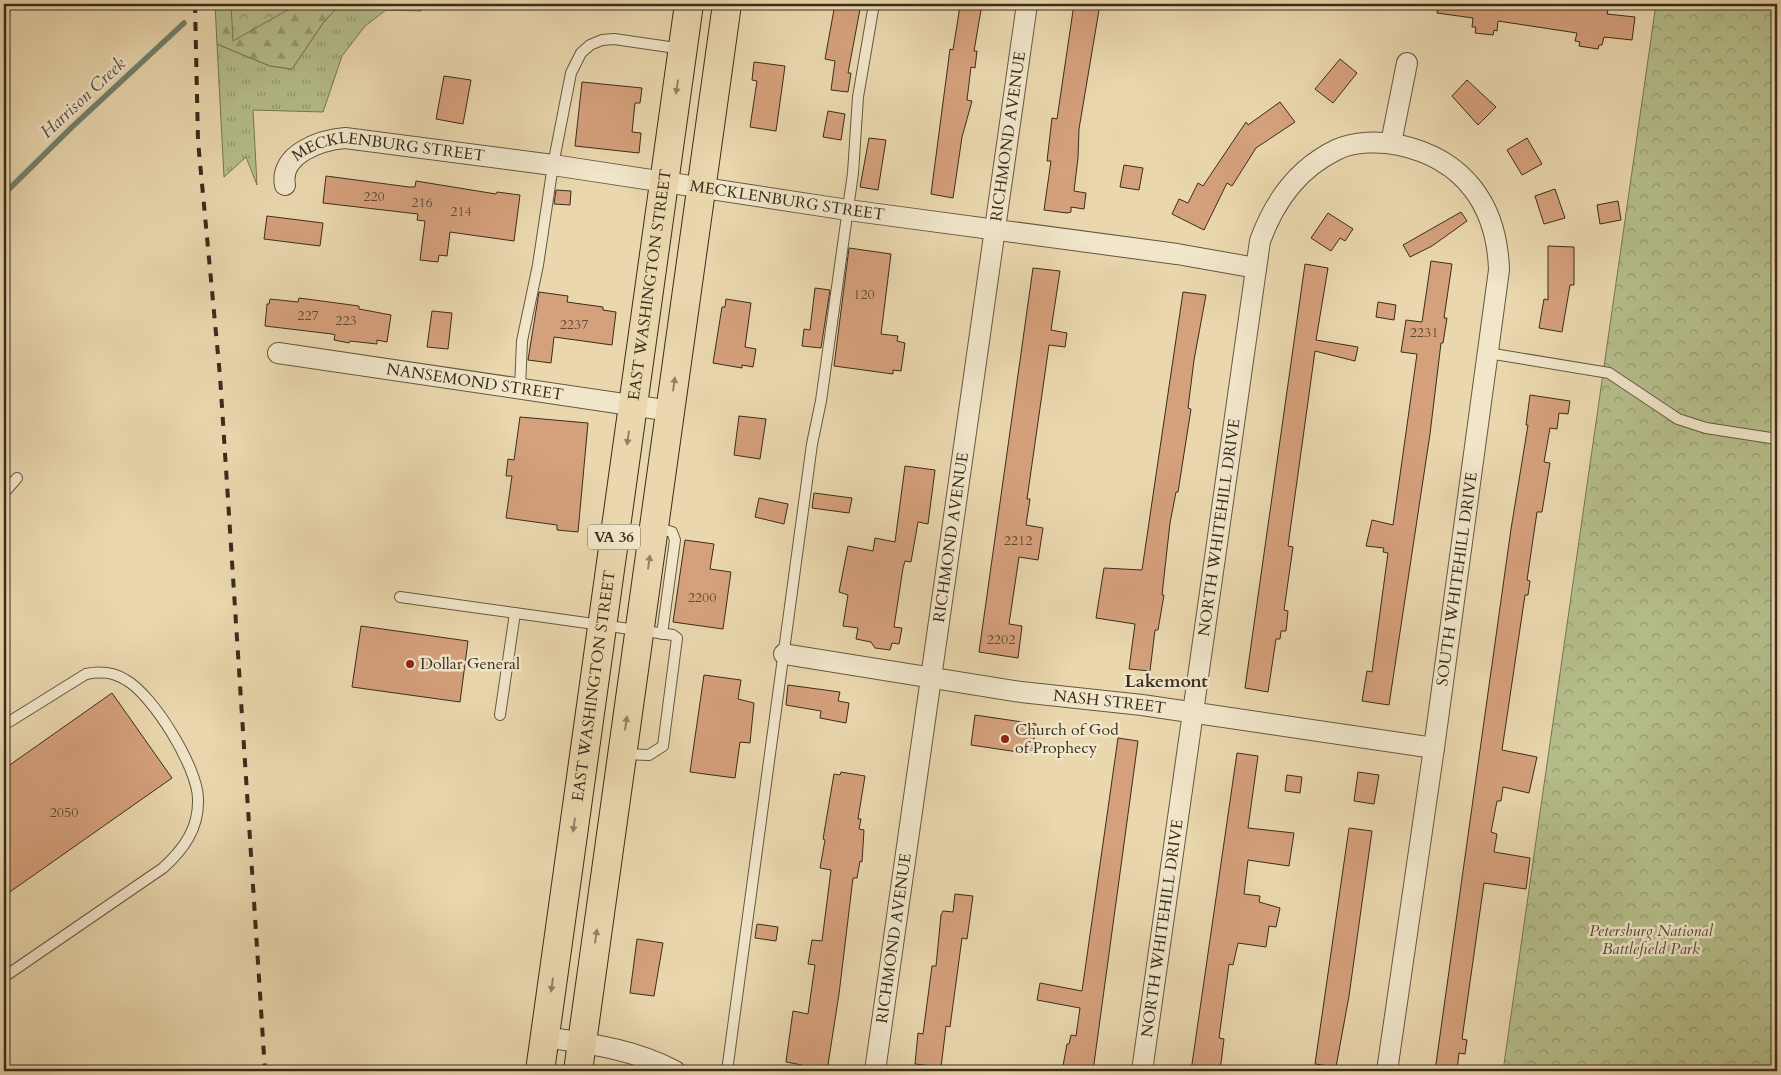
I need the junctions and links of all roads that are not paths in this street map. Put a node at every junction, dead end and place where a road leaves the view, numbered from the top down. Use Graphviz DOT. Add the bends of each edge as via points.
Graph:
graph roads {
  1 [pos="689,4"];
  2 [pos="727,4"];
  3 [pos="874,4"];
  4 [pos="1027,4"];
  5 [pos="683,49"];
  6 [pos="1407,64"];
  7 [pos="1391,143"];
  8 [pos="553,165"];
  9 [pos="664,182"];
  10 [pos="285,185"];
  11 [pos="702,188"];
  12 [pos="848,210"];
  13 [pos="995,230"];
  14 [pos="1256,268"];
  15 [pos="278,353"];
  16 [pos="1488,353"];
  17 [pos="520,388"];
  18 [pos="632,405"];
  19 [pos="670,411"];
  20 [pos="1777,439"];
  21 [pos="16,478"];
  22 [pos="4,493"];
  23 [pos="400,597"];
  24 [pos="515,612"];
  25 [pos="601,626"];
  26 [pos="651,633"];
  27 [pos="784,654"];
  28 [pos="932,678"];
  29 [pos="1193,713"];
  30 [pos="500,715"];
  31 [pos="4,725"];
  32 [pos="1434,748"];
  33 [pos="622,754"];
  34 [pos="4,977"];
  35 [pos="545,1037"];
  36 [pos="582,1043"];
  37 [pos="540,1071"];
  38 [pos="578,1071"];
  39 [pos="675,1071"];
  40 [pos="727,1071"];
  41 [pos="875,1071"];
  42 [pos="1142,1071"];
  43 [pos="1387,1071"];
  1 -- 5 [label="highway, EAST WASHINGTON STREET / VA 36"];
  2 -- 11 [label="highway, VA 36"];
  3 -- 12 [label="lane" via="858,97"];
  4 -- 13 [label="street, RICHMOND AVENUE"];
  5 -- 8 [label="lane" via="614,39 590,44 571,73"];
  5 -- 9 [label="highway, EAST WASHINGTON STREET / VA 36, one-way"];
  6 -- 7 [label="street"];
  7 -- 14 [label="street, NORTH WHITEHILL DRIVE" via="1367,143 1336,150 1296,179 1269,215 1260,241"];
  7 -- 16 [label="street, SOUTH WHITEHILL DRIVE" via="1437,158 1455,169 1473,187 1486,208 1499,247"];
  8 -- 9 [label="street, MECKLENBURG STREET"];
  8 -- 10 [label="street, MECKLENBURG STREET" via="345,138 331,139 314,145 286,167"];
  8 -- 17 [label="lane" via="538,265 522,341"];
  9 -- 11 [label="street, MECKLENBURG STREET"];
  9 -- 18 [label="highway, EAST WASHINGTON STREET / VA 36"];
  11 -- 12 [label="street, MECKLENBURG STREET"];
  19 -- 11 [label="highway, VA 36, one-way"];
  12 -- 13 [label="street, MECKLENBURG STREET"];
  12 -- 27 [label="lane"];
  13 -- 14 [label="street, MECKLENBURG STREET"];
  13 -- 28 [label="street, RICHMOND AVENUE"];
  14 -- 29 [label="street, NORTH WHITEHILL DRIVE"];
  15 -- 17 [label="street, NANSEMOND STREET"];
  16 -- 20 [label="lane" via="1609,373 1678,419 1706,428"];
  16 -- 32 [label="street, SOUTH WHITEHILL DRIVE"];
  17 -- 18 [label="street, NANSEMOND STREET"];
  18 -- 19 [label="street, NANSEMOND STREET"];
  18 -- 25 [label="highway, EAST WASHINGTON STREET / VA 36, one-way"];
  19 -- 26 [label="highway, VA 36" via="654,527"];
  21 -- 22 [label="lane"];
  23 -- 24 [label="lane"];
  24 -- 25 [label="lane"];
  24 -- 30 [label="lane"];
  25 -- 26 [label="lane"];
  25 -- 35 [label="highway, EAST WASHINGTON STREET / VA 36, one-way"];
  33 -- 26 [label="highway, VA 36, one-way"];
  26 -- 33 [label="lane" via="677,638 662,746 649,755"];
  27 -- 28 [label="street, NASH STREET"];
  27 -- 40 [label="lane"];
  28 -- 29 [label="street, NASH STREET"];
  28 -- 41 [label="street, RICHMOND AVENUE"];
  29 -- 32 [label="street, NASH STREET"];
  29 -- 42 [label="street, NORTH WHITEHILL DRIVE"];
  31 -- 34 [label="lane" via="86,674 112,673 128,680 144,694 162,718 190,767 198,798 196,820 188,841 175,857"];
  32 -- 43 [label="street, SOUTH WHITEHILL DRIVE"];
  36 -- 33 [label="highway, VA 36, one-way"];
  35 -- 36 [label="street"];
  35 -- 37 [label="highway, EAST WASHINGTON STREET / VA 36"];
  36 -- 38 [label="highway, VA 36"];
  36 -- 39 [label="street" via="625,1051"];
}
